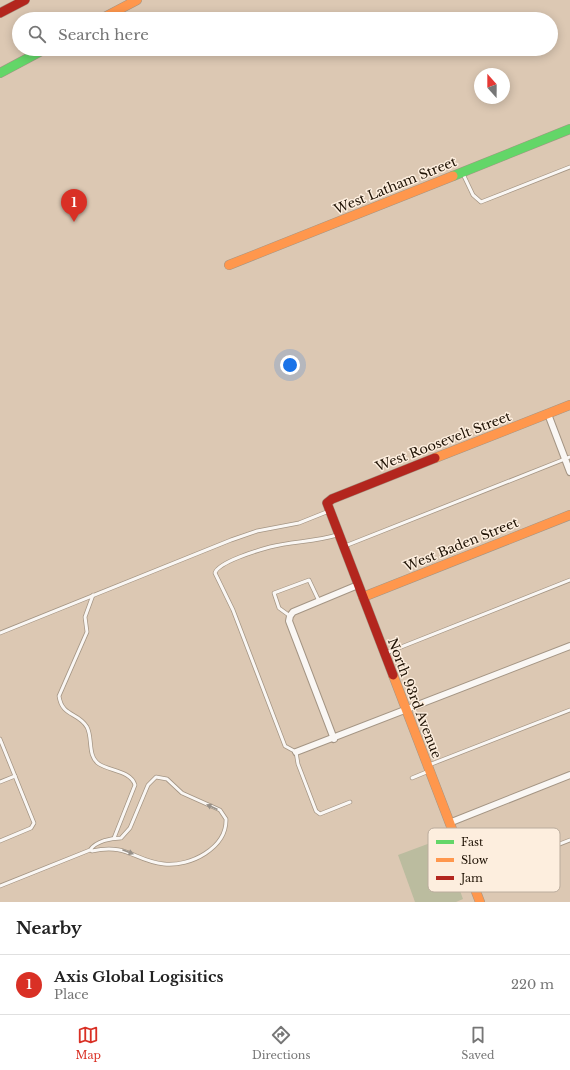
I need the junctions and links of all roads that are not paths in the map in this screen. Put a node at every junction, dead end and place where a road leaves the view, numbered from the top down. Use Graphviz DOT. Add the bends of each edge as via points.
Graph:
graph roads {
  1 [pos="26,0"];
  2 [pos="137,0"];
  3 [pos="114,12"];
  4 [pos="0,13"];
  5 [pos="32,56"];
  6 [pos="0,73"];
  7 [pos="570,129"];
  8 [pos="570,167"];
  9 [pos="462,172"];
  10 [pos="229,265"];
  11 [pos="570,405"];
  12 [pos="548,414"];
  13 [pos="567,458"];
  14 [pos="570,472"];
  15 [pos="328,507"];
  16 [pos="570,515"];
  17 [pos="339,535"];
  18 [pos="343,546"];
  19 [pos="570,580"];
  20 [pos="358,585"];
  21 [pos="94,595"];
  22 [pos="363,597"];
  23 [pos="319,601"];
  24 [pos="290,616"];
  25 [pos="0,633"];
  26 [pos="570,646"];
  27 [pos="384,654"];
  28 [pos="570,710"];
  29 [pos="405,711"];
  30 [pos="0,739"];
  31 [pos="334,739"];
  32 [pos="296,752"];
  33 [pos="428,769"];
  34 [pos="570,775"];
  35 [pos="15,776"];
  36 [pos="412,778"];
  37 [pos="0,782"];
  38 [pos="350,802"];
  39 [pos="449,823"];
  40 [pos="451,828"];
  41 [pos="114,838"];
  42 [pos="570,840"];
  43 [pos="0,841"];
  44 [pos="560,844"];
  45 [pos="90,850"];
  46 [pos="0,886"];
  47 [pos="476,892"];
  48 [pos="480,902"];
  1 -- 4 [label="main road"];
  2 -- 3 [label="main road"];
  5 -- 6 [label="main road"];
  7 -- 9 [label="main road, West Latham Street"];
  8 -- 9 [label="lane" via="481,202 473,195"];
  9 -- 10 [label="main road, West Latham Street"];
  11 -- 12 [label="main road, West Roosevelt Street"];
  12 -- 13 [label="street"];
  12 -- 15 [label="main road, West Roosevelt Street" via="339,496"];
  13 -- 14 [label="street"];
  13 -- 18 [label="lane"];
  15 -- 17 [label="main road, North 93rd Avenue"];
  15 -- 21 [label="lane" via="299,523 257,531 231,540"];
  16 -- 22 [label="main road, West Baden Street"];
  17 -- 18 [label="main road, North 93rd Avenue"];
  17 -- 32 [label="lane" via="270,546 223,564 215,573 233,610 285,746"];
  18 -- 20 [label="main road, North 93rd Avenue"];
  19 -- 27 [label="lane"];
  20 -- 22 [label="main road, North 93rd Avenue"];
  20 -- 23 [label="street"];
  21 -- 25 [label="lane"];
  21 -- 41 [label="lane" via="85,617 86,632 59,696 64,710 87,727 93,756 99,764 134,780 135,785"];
  22 -- 27 [label="main road, North 93rd Avenue"];
  23 -- 24 [label="street" via="293,612"];
  23 -- 24 [label="lane" via="309,580 274,594 279,608"];
  24 -- 31 [label="street" via="289,621"];
  26 -- 29 [label="street"];
  27 -- 29 [label="main road, North 93rd Avenue"];
  28 -- 33 [label="lane"];
  29 -- 31 [label="street"];
  29 -- 33 [label="main road, North 93rd Avenue"];
  30 -- 35 [label="lane"];
  31 -- 32 [label="street"];
  32 -- 38 [label="lane" via="316,811 320,814"];
  33 -- 36 [label="lane"];
  33 -- 39 [label="main road, North 93rd Avenue"];
  34 -- 39 [label="street"];
  35 -- 37 [label="lane"];
  35 -- 43 [label="lane" via="34,823 31,828"];
  39 -- 40 [label="main road, North 93rd Avenue"];
  41 -- 45 [label="lane"];
  45 -- 41 [label="lane, one-way" via="118,848 162,864 186,862 215,847 226,828 226,819 220,810 182,794 167,779 156,777 148,785 130,828 121,838"];
  42 -- 44 [label="lane"];
  45 -- 46 [label="lane"];
  47 -- 48 [label="main road, North 93rd Avenue"];
}
